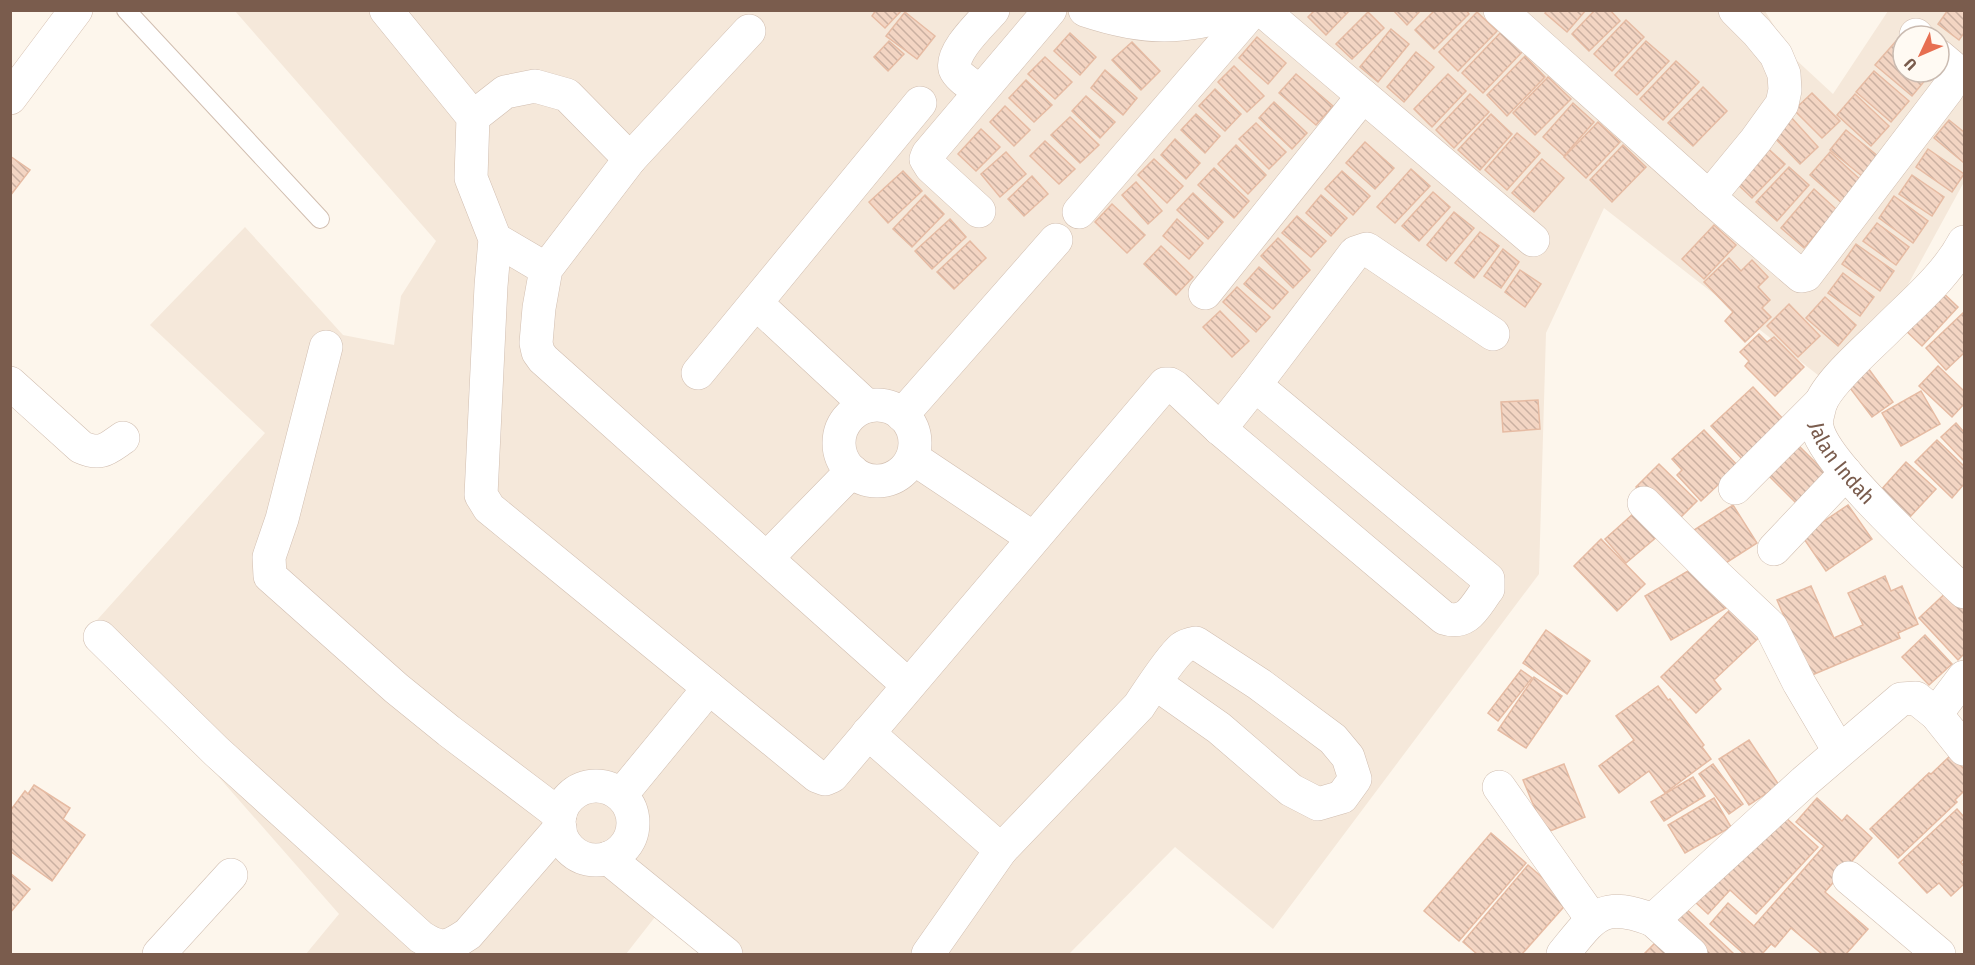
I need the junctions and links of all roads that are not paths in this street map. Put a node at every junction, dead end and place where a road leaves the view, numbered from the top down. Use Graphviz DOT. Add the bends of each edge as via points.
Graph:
graph roads {
  1 [pos="76,10"];
  2 [pos="126,10"];
  3 [pos="386,10"];
  4 [pos="993,10"];
  5 [pos="1050,10"];
  6 [pos="1085,10"];
  7 [pos="1244,10"];
  8 [pos="1253,10"];
  9 [pos="1262,10"];
  10 [pos="1500,10"];
  11 [pos="1735,10"];
  12 [pos="749,31"];
  13 [pos="1951,66"];
  14 [pos="1951,83"];
  15 [pos="1950,84"];
  16 [pos="979,91"];
  17 [pos="1363,96"];
  18 [pos="10,98"];
  19 [pos="920,103"];
  20 [pos="473,117"];
  21 [pos="630,159"];
  22 [pos="1709,197"];
  23 [pos="979,211"];
  24 [pos="1079,212"];
  25 [pos="320,219"];
  26 [pos="495,239"];
  27 [pos="1056,240"];
  28 [pos="1533,240"];
  29 [pos="1965,242"];
  30 [pos="546,269"];
  31 [pos="1205,293"];
  32 [pos="756,303"];
  33 [pos="1493,334"];
  34 [pos="326,347"];
  35 [pos="698,373"];
  36 [pos="10,382"];
  37 [pos="1255,385"];
  38 [pos="1821,402"];
  39 [pos="867,406"];
  40 [pos="902,415"];
  41 [pos="1220,429"];
  42 [pos="123,438"];
  43 [pos="913,458"];
  44 [pos="852,471"];
  45 [pos="1846,473"];
  46 [pos="1735,488"];
  47 [pos="1644,503"];
  48 [pos="1033,538"];
  49 [pos="1774,549"];
  50 [pos="767,558"];
  51 [pos="1965,592"];
  52 [pos="100,637"];
  53 [pos="1965,677"];
  54 [pos="1155,683"];
  55 [pos="908,685"];
  56 [pos="709,688"];
  57 [pos="1936,714"];
  58 [pos="868,733"];
  59 [pos="1965,749"];
  60 [pos="1839,751"];
  61 [pos="1499,787"];
  62 [pos="621,795"];
  63 [pos="560,822"];
  64 [pos="1001,850"];
  65 [pos="608,858"];
  66 [pos="231,875"];
  67 [pos="1849,878"];
  68 [pos="1592,919"];
  69 [pos="1653,920"];
  70 [pos="442,950"];
  71 [pos="159,954"];
  72 [pos="726,954"];
  73 [pos="928,954"];
  74 [pos="1563,954"];
  75 [pos="1691,954"];
  76 [pos="1939,954"];
  1 -- 18 [label="street"];
  2 -- 25 [label="lane"];
  3 -- 20 [label="street"];
  4 -- 16 [label="street" via="956,53 956,72"];
  5 -- 16 [label="street"];
  6 -- 7 [label="street" via="1149,26 1177,26 1211,21"];
  8 -- 24 [label="street"];
  9 -- 17 [label="street"];
  10 -- 22 [label="street"];
  11 -- 22 [label="street" via="1776,55 1784,74 1785,90 1782,104"];
  12 -- 21 [label="street"];
  13 -- 14 [label="street"];
  15 -- 22 [label="street" via="1806,275 1797,274"];
  16 -- 23 [label="street" via="926,159"];
  17 -- 28 [label="street"];
  17 -- 31 [label="street"];
  19 -- 32 [label="street"];
  20 -- 21 [label="street" via="505,92 535,86 567,95"];
  20 -- 26 [label="street" via="471,178"];
  21 -- 30 [label="street"];
  26 -- 30 [label="street"];
  26 -- 56 [label="street" via="481,495 489,508"];
  27 -- 40 [label="street"];
  29 -- 38 [label="street, Jalan Indah" via="1929,288 1836,381"];
  30 -- 50 [label="street" via="536,343 543,359"];
  32 -- 35 [label="street"];
  32 -- 39 [label="street"];
  33 -- 37 [label="street" via="1367,249 1360,250"];
  34 -- 63 [label="street" via="269,557 270,576"];
  36 -- 42 [label="street" via="81,447 103,451"];
  37 -- 41 [label="street"];
  37 -- 41 [label="street" via="1488,579 1488,589 1465,618 1444,618"];
  38 -- 45 [label="street, Jalan Indah" via="1816,425 1824,445"];
  38 -- 46 [label="street"];
  39 -- 40 [label="street" via="885,406"];
  39 -- 44 [label="street" via="854,412 840,435 843,461"];
  40 -- 43 [label="street" via="912,427 916,443"];
  41 -- 48 [label="street" via="1175,387 1165,384"];
  43 -- 44 [label="street" via="897,477 886,481 874,482"];
  43 -- 48 [label="street"];
  44 -- 50 [label="street"];
  45 -- 49 [label="street"];
  45 -- 51 [label="street, Jalan Indah"];
  47 -- 60 [label="street" via="1771,627"];
  48 -- 55 [label="street"];
  50 -- 55 [label="street"];
  52 -- 70 [label="street" via="216,751 421,937"];
  53 -- 57 [label="street"];
  54 -- 54 [label="street" via="1219,728 1291,790 1318,804 1342,797 1355,780 1348,757 1333,739 1196,643 1181,649"];
  54 -- 64 [label="street" via="1139,706"];
  55 -- 58 [label="street"];
  56 -- 58 [label="street" via="825,779 832,776"];
  56 -- 62 [label="street"];
  57 -- 59 [label="street"];
  57 -- 60 [label="street" via="1916,698 1902,699"];
  58 -- 64 [label="street"];
  60 -- 69 [label="street"];
  61 -- 68 [label="street"];
  62 -- 63 [label="street" via="610,788 585,788 569,798"];
  62 -- 65 [label="street" via="633,817 632,830 628,842"];
  63 -- 65 [label="street" via="564,840 572,850 596,860"];
  63 -- 70 [label="street" via="468,934"];
  64 -- 73 [label="street"];
  65 -- 72 [label="street"];
  66 -- 71 [label="street"];
  67 -- 76 [label="street"];
  68 -- 69 [label="street" via="1609,912 1631,912"];
  68 -- 74 [label="street"];
  69 -- 75 [label="street"];
}
